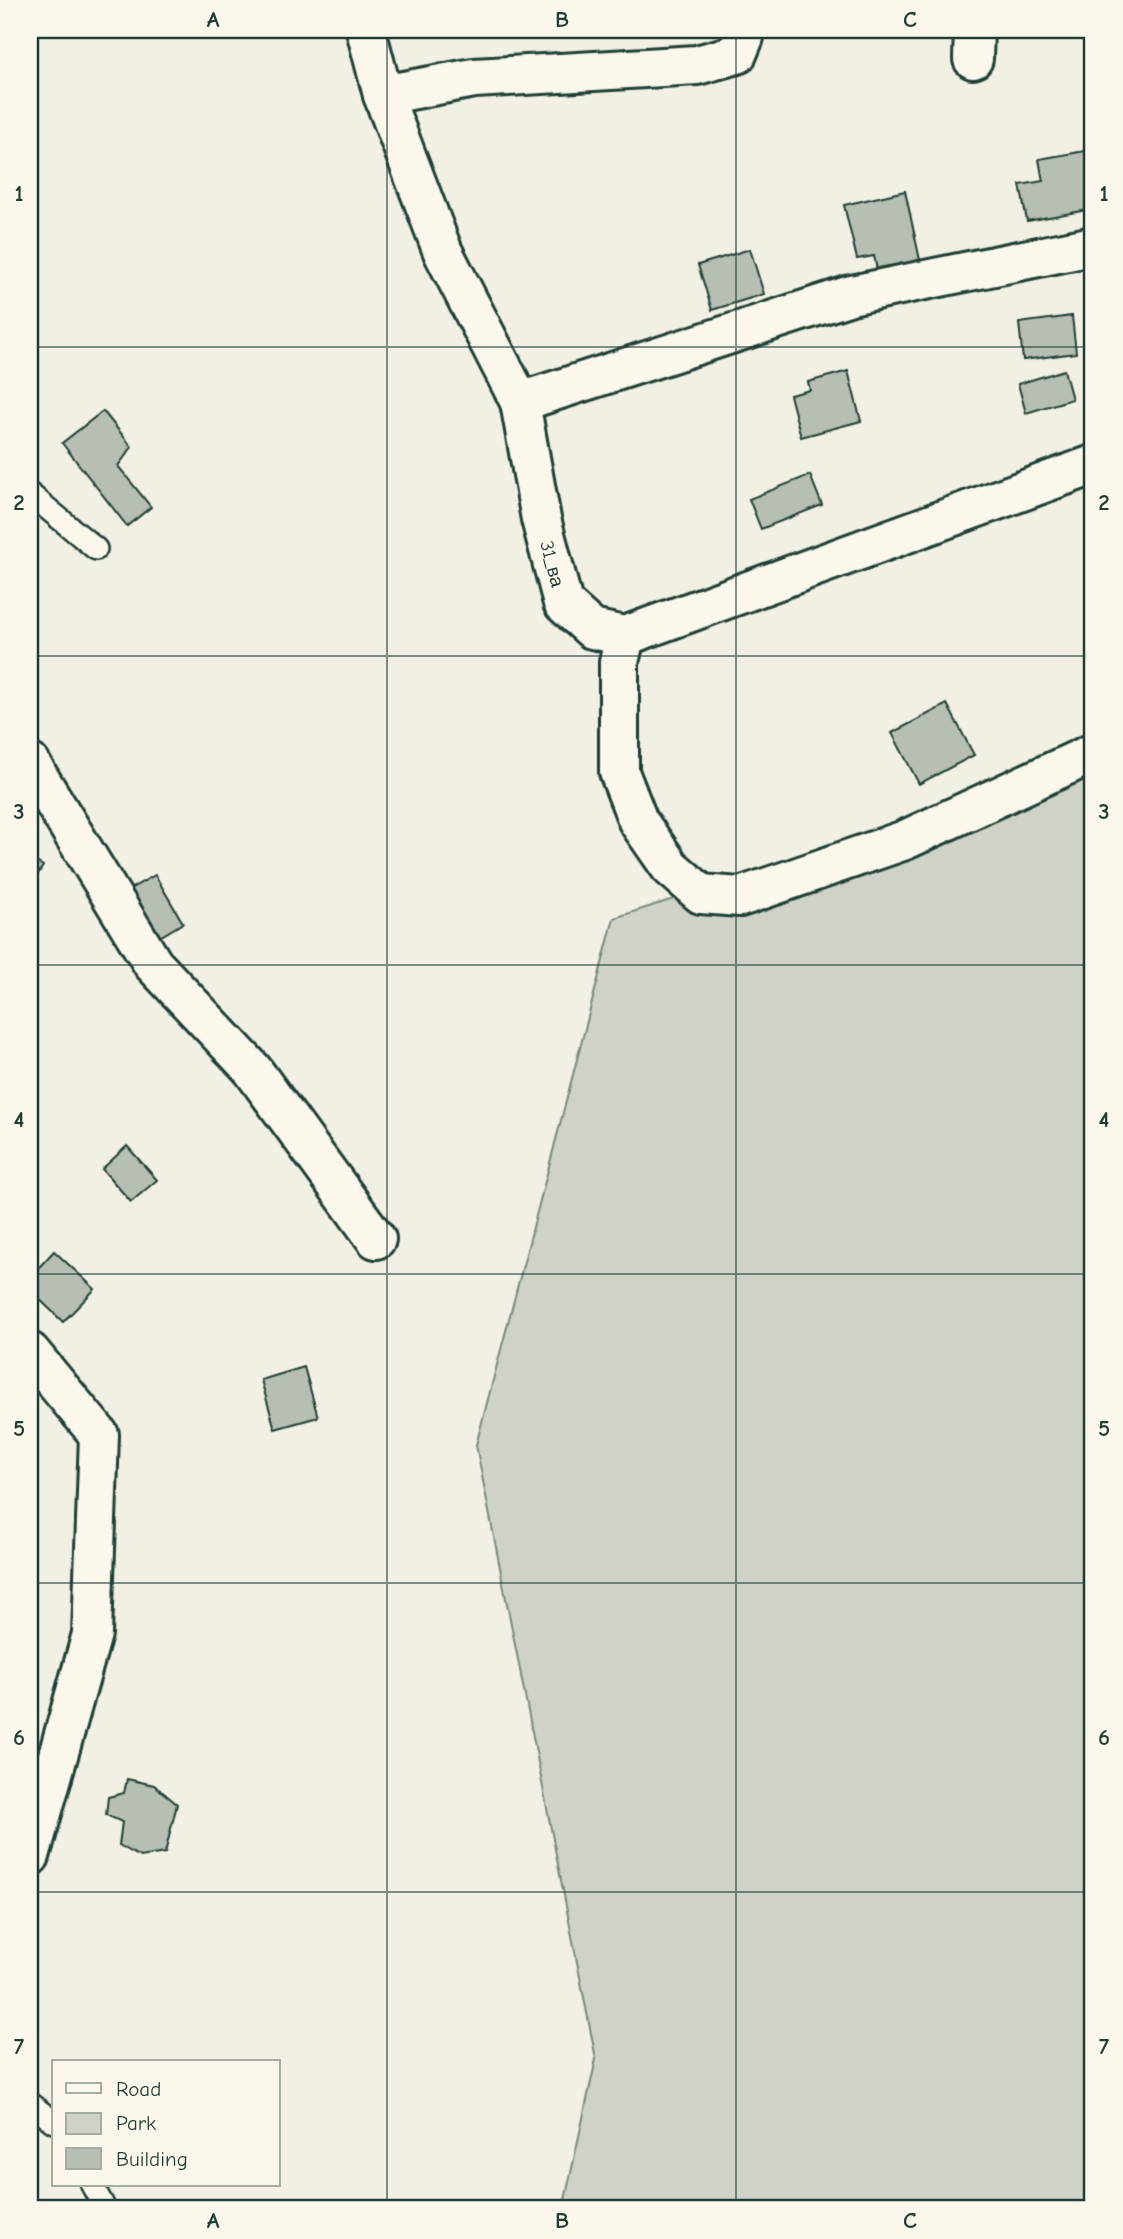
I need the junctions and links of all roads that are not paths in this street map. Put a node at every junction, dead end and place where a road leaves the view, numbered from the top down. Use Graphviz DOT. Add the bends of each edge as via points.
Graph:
graph roads {
  1 [pos="366,30"];
  2 [pos="744,30"];
  3 [pos="383,95"];
  4 [pos="1093,246"];
  5 [pos="520,402"];
  6 [pos="1093,466"];
  7 [pos="30,494"];
  8 [pos="96,549"];
  9 [pos="625,636"];
  10 [pos="1093,753"];
  11 [pos="30,763"];
  12 [pos="376,1239"];
  13 [pos="30,1352"];
  14 [pos="30,1856"];
  15 [pos="30,2104"];
  16 [pos="52,2120"];
  17 [pos="93,2186"];
  18 [pos="106,2209"];
  1 -- 3 [label="street, 31_ва"];
  2 -- 3 [label="street" via="737,54 697,65 474,78"];
  3 -- 5 [label="street, 31_ва" via="443,253"];
  4 -- 5 [label="street" via="851,295"];
  5 -- 9 [label="street, 31_ва" via="541,519 563,603 592,629"];
  6 -- 9 [label="street"];
  7 -- 8 [label="lane"];
  9 -- 10 [label="street" via="619,662 619,772 638,821 670,867 701,894 740,897 905,840"];
  11 -- 12 [label="street" via="153,964 251,1069"];
  13 -- 14 [label="street" via="99,1435 92,1634"];
  15 -- 16 [label="lane"];
  17 -- 18 [label="lane"];
}
